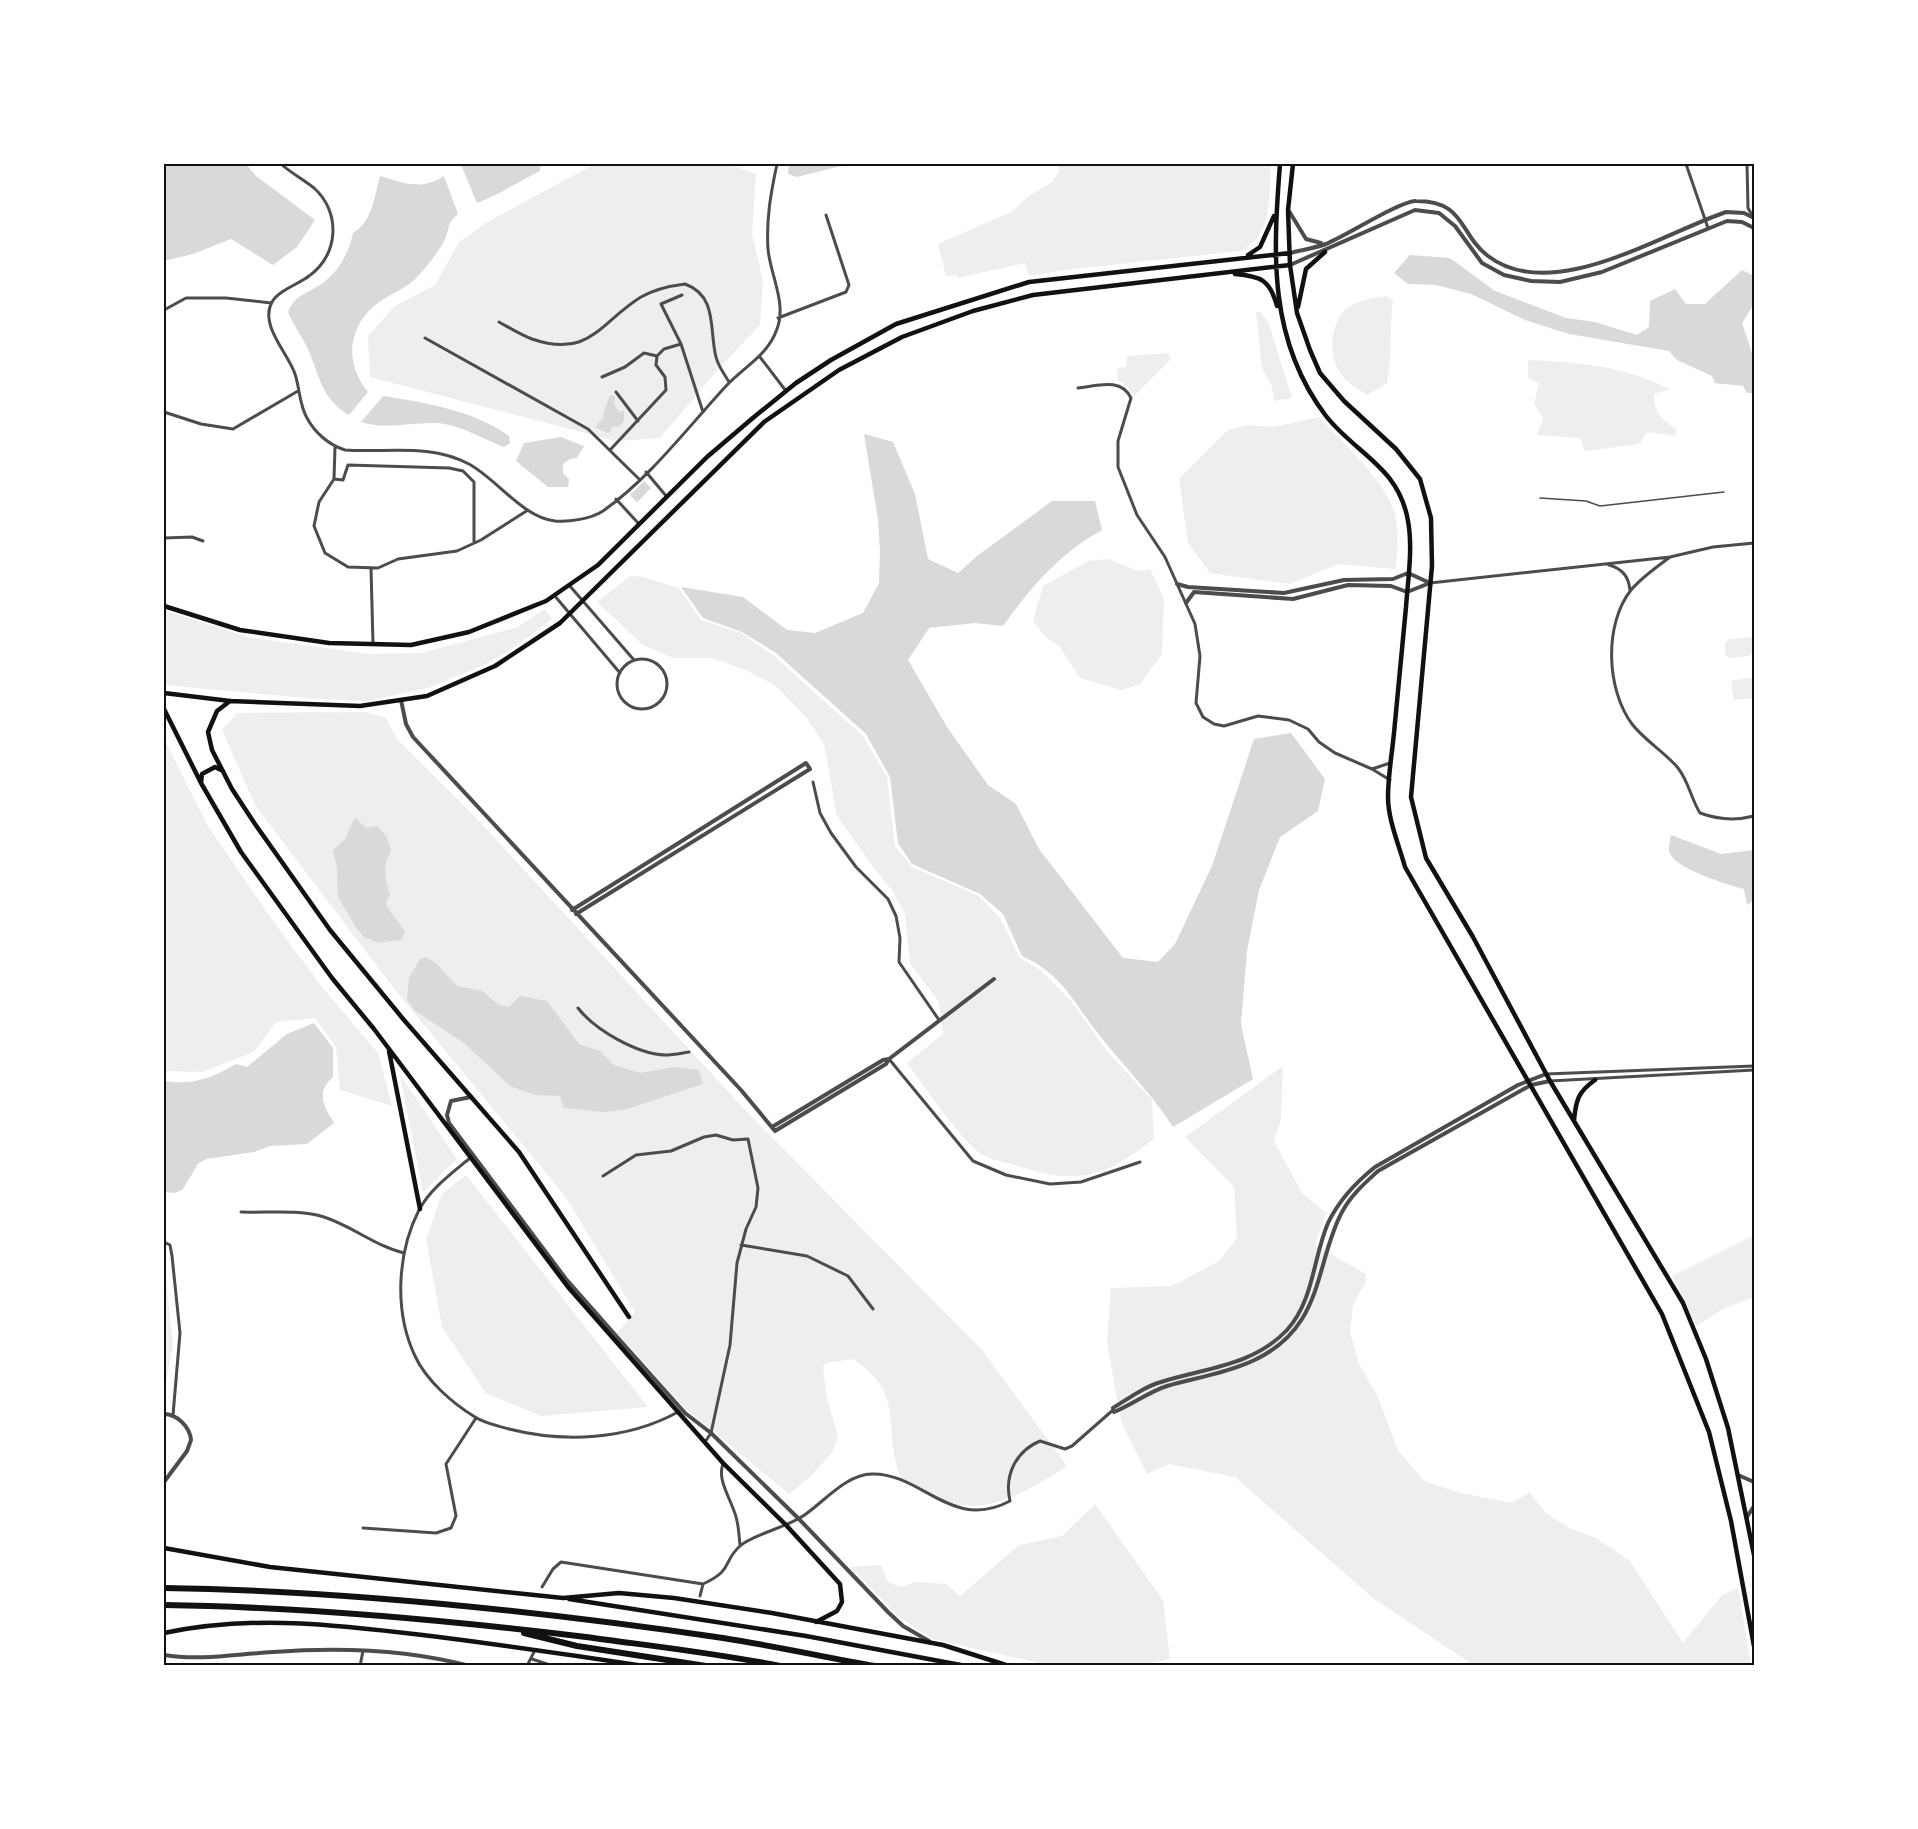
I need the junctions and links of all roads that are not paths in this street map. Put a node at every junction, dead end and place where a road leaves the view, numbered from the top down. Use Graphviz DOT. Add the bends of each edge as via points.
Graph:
graph roads {
  1 [pos="281,164"];
  2 [pos="777,164"];
  3 [pos="1280,164"];
  4 [pos="1293,164"];
  5 [pos="1686,164"];
  6 [pos="1747,164"];
  7 [pos="1288,210"];
  8 [pos="1275,214"];
  9 [pos="826,215"];
  10 [pos="1754,218"];
  11 [pos="1705,220"];
  12 [pos="1708,228"];
  13 [pos="1755,228"];
  14 [pos="1325,244"];
  15 [pos="1290,252"];
  16 [pos="1325,252"];
  17 [pos="1275,254"];
  18 [pos="1247,256"];
  19 [pos="1290,265"];
  20 [pos="1276,266"];
  21 [pos="1223,273"];
  22 [pos="682,295"];
  23 [pos="271,303"];
  24 [pos="164,310"];
  25 [pos="1296,313"];
  26 [pos="778,318"];
  27 [pos="1281,319"];
  28 [pos="499,322"];
  29 [pos="425,338"];
  30 [pos="681,344"];
  31 [pos="657,356"];
  32 [pos="760,357"];
  33 [pos="602,377"];
  34 [pos="729,382"];
  35 [pos="1078,388"];
  36 [pos="298,391"];
  37 [pos="786,391"];
  38 [pos="616,392"];
  39 [pos="164,412"];
  40 [pos="703,412"];
  41 [pos="638,421"];
  42 [pos="335,447"];
  43 [pos="611,450"];
  44 [pos="646,472"];
  45 [pos="334,479"];
  46 [pos="639,479"];
  47 [pos="1724,492"];
  48 [pos="668,497"];
  49 [pos="1540,498"];
  50 [pos="616,500"];
  51 [pos="528,510"];
  52 [pos="639,524"];
  53 [pos="164,537"];
  54 [pos="203,541"];
  55 [pos="474,543"];
  56 [pos="1755,543"];
  57 [pos="1670,557"];
  58 [pos="1605,564"];
  59 [pos="371,568"];
  60 [pos="1408,573"];
  61 [pos="1430,582"];
  62 [pos="1178,584"];
  63 [pos="569,585"];
  64 [pos="1630,591"];
  65 [pos="1407,592"];
  66 [pos="555,595"];
  67 [pos="584,602"];
  68 [pos="1186,603"];
  69 [pos="164,606"];
  70 [pos="570,614"];
  71 [pos="373,644"];
  72 [pos="634,660"];
  73 [pos="620,673"];
  74 [pos="164,693"];
  75 [pos="401,700"];
  76 [pos="230,701"];
  77 [pos="164,709"];
  78 [pos="1391,762"];
  79 [pos="1372,769"];
  80 [pos="223,771"];
  81 [pos="1390,780"];
  82 [pos="813,782"];
  83 [pos="201,783"];
  84 [pos="1755,816"];
  85 [pos="572,910"];
  86 [pos="576,914"];
  87 [pos="994,979"];
  88 [pos="578,1008"];
  89 [pos="939,1020"];
  90 [pos="388,1049"];
  91 [pos="689,1052"];
  92 [pos="889,1059"];
  93 [pos="1755,1068"];
  94 [pos="1546,1074"];
  95 [pos="1594,1080"];
  96 [pos="1550,1081"];
  97 [pos="1529,1082"];
  98 [pos="471,1097"];
  99 [pos="1574,1120"];
  100 [pos="472,1156"];
  101 [pos="1140,1162"];
  102 [pos="603,1176"];
  103 [pos="420,1209"];
  104 [pos="241,1212"];
  105 [pos="164,1242"];
  106 [pos="741,1245"];
  107 [pos="404,1254"];
  108 [pos="873,1309"];
  109 [pos="629,1317"];
  110 [pos="1113,1410"];
  111 [pos="678,1412"];
  112 [pos="164,1414"];
  113 [pos="173,1415"];
  114 [pos="476,1418"];
  115 [pos="711,1433"];
  116 [pos="705,1443"];
  117 [pos="723,1463"];
  118 [pos="1738,1475"];
  119 [pos="164,1482"];
  120 [pos="1755,1482"];
  121 [pos="1755,1506"];
  122 [pos="1747,1517"];
  123 [pos="799,1519"];
  124 [pos="786,1525"];
  125 [pos="363,1528"];
  126 [pos="740,1545"];
  127 [pos="164,1548"];
  128 [pos="1754,1555"];
  129 [pos="703,1584"];
  130 [pos="542,1587"];
  131 [pos="164,1588"];
  132 [pos="700,1596"];
  133 [pos="563,1599"];
  134 [pos="164,1605"];
  135 [pos="816,1622"];
  136 [pos="501,1627"];
  137 [pos="164,1633"];
  138 [pos="934,1644"];
  139 [pos="1755,1646"];
  140 [pos="363,1649"];
  141 [pos="534,1652"];
  142 [pos="164,1655"];
  143 [pos="532,1659"];
  144 [pos="360,1665"];
  145 [pos="470,1665"];
  146 [pos="527,1665"];
  147 [pos="553,1665"];
  148 [pos="644,1665"];
  149 [pos="706,1665"];
  150 [pos="780,1665"];
  151 [pos="875,1665"];
  152 [pos="966,1665"];
  153 [pos="1009,1665"];
  1 -- 23 [label="street" via="315,189 324,201 334,231 323,263"];
  2 -- 26 [label="street" via="767,222 768,251 780,300"];
  3 -- 8 [label="main road"];
  4 -- 7 [label="main road"];
  5 -- 11 [label="street"];
  6 -- 10 [label="street" via="1748,208"];
  7 -- 14 [label="street" via="1306,239"];
  7 -- 15 [label="main road"];
  8 -- 17 [label="main road"];
  8 -- 18 [label="main road" via="1260,247"];
  9 -- 26 [label="street" via="849,285 846,292"];
  10 -- 11 [label="street" via="1726,212"];
  11 -- 12 [label="street"];
  11 -- 14 [label="street" via="1599,263 1559,273 1507,266 1487,255 1461,220 1443,204 1414,200"];
  12 -- 13 [label="street" via="1727,221"];
  12 -- 16 [label="street" via="1602,272 1560,282 1504,275 1482,263 1455,226 1439,213 1415,210"];
  14 -- 15 [label="street"];
  15 -- 17 [label="main road"];
  15 -- 19 [label="main road"];
  16 -- 19 [label="street"];
  16 -- 25 [label="main road" via="1306,269"];
  17 -- 18 [label="main road"];
  17 -- 20 [label="main road"];
  18 -- 37 [label="main road" via="1029,282 896,324 831,360"];
  19 -- 20 [label="main road"];
  19 -- 25 [label="main road"];
  20 -- 21 [label="main road"];
  20 -- 27 [label="main road"];
  21 -- 27 [label="main road" via="1256,275 1264,281 1273,291"];
  21 -- 67 [label="main road" via="1033,295 902,337 839,370 764,422"];
  22 -- 30 [label="street" via="661,304"];
  23 -- 24 [label="street" via="186,298"];
  23 -- 36 [label="street" via="269,319 295,374"];
  25 -- 61 [label="main road" via="1320,373 1396,449 1420,479 1431,518"];
  26 -- 32 [label="street" via="778,328"];
  27 -- 60 [label="main road" via="1305,383 1327,417 1380,465 1399,489 1408,521"];
  28 -- 34 [label="street" via="532,339 571,344 592,338 640,298 685,284 704,296 710,309 716,361"];
  29 -- 43 [label="street" via="588,429"];
  30 -- 31 [label="street" via="664,349"];
  30 -- 40 [label="street"];
  31 -- 33 [label="street" via="644,353"];
  31 -- 41 [label="street" via="656,366 665,377 666,390"];
  32 -- 34 [label="street"];
  32 -- 37 [label="street"];
  34 -- 40 [label="street"];
  35 -- 62 [label="street" via="1115,384 1128,391 1130,408 1118,441 1118,467 1137,515"];
  36 -- 39 [label="street" via="233,429"];
  36 -- 42 [label="street" via="307,418"];
  37 -- 48 [label="main road"];
  38 -- 41 [label="street"];
  40 -- 44 [label="street"];
  41 -- 43 [label="street"];
  42 -- 45 [label="street"];
  42 -- 51 [label="street" via="366,452 423,449 451,457 491,479"];
  43 -- 46 [label="street"];
  44 -- 46 [label="street"];
  44 -- 48 [label="street"];
  45 -- 55 [label="street" via="343,480 348,465 463,471 474,482"];
  45 -- 59 [label="street" via="319,502 314,526 317,535 325,553 348,567"];
  46 -- 50 [label="street"];
  47 -- 49 [label="lane" via="1600,506 1586,501"];
  48 -- 52 [label="main road"];
  50 -- 51 [label="street" via="602,512 582,519 541,519"];
  50 -- 52 [label="street"];
  51 -- 55 [label="street"];
  52 -- 63 [label="main road" via="598,565"];
  53 -- 54 [label="street"];
  55 -- 59 [label="street" via="457,551 398,559"];
  56 -- 57 [label="street"];
  57 -- 58 [label="street"];
  57 -- 64 [label="street"];
  58 -- 61 [label="street"];
  58 -- 64 [label="street" via="1625,574"];
  59 -- 71 [label="street"];
  60 -- 61 [label="street"];
  60 -- 62 [label="street" via="1393,579 1344,580 1284,593"];
  60 -- 65 [label="main road"];
  61 -- 65 [label="street"];
  61 -- 94 [label="main road" via="1411,797 1418,830 1426,858"];
  62 -- 68 [label="street"];
  63 -- 66 [label="main road"];
  63 -- 67 [label="street"];
  64 -- 84 [label="street" via="1616,621 1611,648 1614,679 1631,723 1676,766 1689,783 1700,813 1718,819"];
  65 -- 68 [label="street" via="1391,586 1348,585 1293,599 1194,592"];
  65 -- 78 [label="main road"];
  66 -- 70 [label="street"];
  66 -- 71 [label="main road" via="469,632 411,645"];
  67 -- 70 [label="main road"];
  67 -- 72 [label="street"];
  68 -- 79 [label="street" via="1198,639 1196,703 1203,717 1224,726 1258,716 1289,720 1308,729 1335,753"];
  69 -- 71 [label="main road" via="220,625 292,639"];
  70 -- 73 [label="street"];
  70 -- 75 [label="main road" via="495,666 427,696"];
  72 -- 73 [label="street"];
  72 -- 73 [label="street" via="651,661 663,670 667,687 659,702 648,708 630,705 619,694"];
  74 -- 76 [label="main road"];
  75 -- 76 [label="main road" via="360,706"];
  75 -- 85 [label="street" via="413,737"];
  76 -- 80 [label="main road" via="217,711 208,732"];
  77 -- 83 [label="main road"];
  78 -- 79 [label="street"];
  78 -- 81 [label="main road"];
  79 -- 81 [label="street"];
  80 -- 83 [label="main road" via="215,767 207,771 202,774"];
  80 -- 98 [label="main road" via="283,867 330,930"];
  81 -- 97 [label="main road" via="1388,798 1405,867"];
  82 -- 89 [label="street" via="820,813 831,832 856,867 888,899 900,938 899,962"];
  83 -- 90 [label="main road" via="241,852"];
  85 -- 86 [label="street"];
  85 -- 86 [label="street" via="806,763 810,769"];
  86 -- 92 [label="street" via="774,1129"];
  87 -- 89 [label="street"];
  88 -- 91 [label="street" via="590,1022 640,1048 665,1055"];
  89 -- 92 [label="street"];
  90 -- 100 [label="main road"];
  90 -- 103 [label="main road"];
  92 -- 101 [label="street" via="974,1161 1006,1175 1050,1184 1081,1182"];
  93 -- 94 [label="street"];
  93 -- 95 [label="street"];
  94 -- 96 [label="main road"];
  94 -- 97 [label="street"];
  95 -- 96 [label="street"];
  95 -- 99 [label="main road" via="1576,1098"];
  96 -- 97 [label="street"];
  96 -- 99 [label="main road"];
  97 -- 110 [label="street" via="1375,1167 1359,1180 1342,1198 1328,1224 1299,1313 1271,1343 1250,1358 1146,1388"];
  97 -- 139 [label="main road" via="1662,1314 1685,1366 1709,1432"];
  98 -- 100 [label="street" via="451,1101 447,1115"];
  98 -- 109 [label="main road" via="519,1152"];
  99 -- 118 [label="main road" via="1683,1303 1706,1359"];
  100 -- 103 [label="street" via="441,1182"];
  100 -- 111 [label="main road" via="568,1287"];
  100 -- 115 [label="street" via="566,1279 685,1413"];
  102 -- 106 [label="street" via="636,1155 671,1151 704,1137 748,1139 758,1188 756,1207"];
  103 -- 107 [label="street"];
  104 -- 107 [label="street" via="318,1215"];
  105 -- 113 [label="street" via="170,1245 172,1256 180,1333"];
  106 -- 108 [label="street" via="807,1256 848,1276"];
  106 -- 115 [label="street" via="730,1345"];
  107 -- 114 [label="street" via="401,1302 416,1358 437,1386"];
  110 -- 123 [label="street" via="1065,1449 1040,1441 1028,1446 1019,1455 1008,1479 1010,1501 1000,1506 979,1509 948,1505 898,1479 871,1474 851,1480"];
  111 -- 114 [label="street" via="636,1428 587,1437 535,1436"];
  111 -- 116 [label="main road"];
  112 -- 113 [label="street"];
  113 -- 119 [label="street" via="183,1423 191,1440"];
  114 -- 125 [label="street" via="446,1464 456,1516 451,1528 436,1533"];
  115 -- 116 [label="street"];
  115 -- 123 [label="street"];
  116 -- 117 [label="main road"];
  117 -- 124 [label="main road"];
  117 -- 126 [label="street" via="724,1486 737,1521"];
  118 -- 120 [label="street"];
  118 -- 122 [label="main road"];
  121 -- 122 [label="street"];
  122 -- 128 [label="main road"];
  123 -- 124 [label="street"];
  123 -- 138 [label="street" via="903,1626"];
  124 -- 126 [label="street"];
  124 -- 135 [label="main road" via="840,1584 842,1602 837,1611"];
  126 -- 129 [label="street" via="722,1576"];
  127 -- 133 [label="main road" via="270,1567"];
  129 -- 130 [label="street" via="561,1562"];
  129 -- 132 [label="street"];
  131 -- 151 [label="highway" via="346,1595 450,1604 715,1637"];
  133 -- 135 [label="main road" via="619,1593 674,1598"];
  133 -- 152 [label="main road" via="796,1634"];
  134 -- 136 [label="highway" via="334,1612"];
  135 -- 138 [label="main road"];
  136 -- 149 [label="highway" via="577,1646"];
  136 -- 150 [label="highway"];
  137 -- 148 [label="main road" via="255,1621 343,1625"];
  138 -- 153 [label="main road"];
  140 -- 142 [label="street" via="187,1659"];
  140 -- 144 [label="street"];
  140 -- 145 [label="street" via="434,1656"];
  141 -- 143 [label="street"];
  143 -- 146 [label="street"];
  143 -- 147 [label="street"];
}
